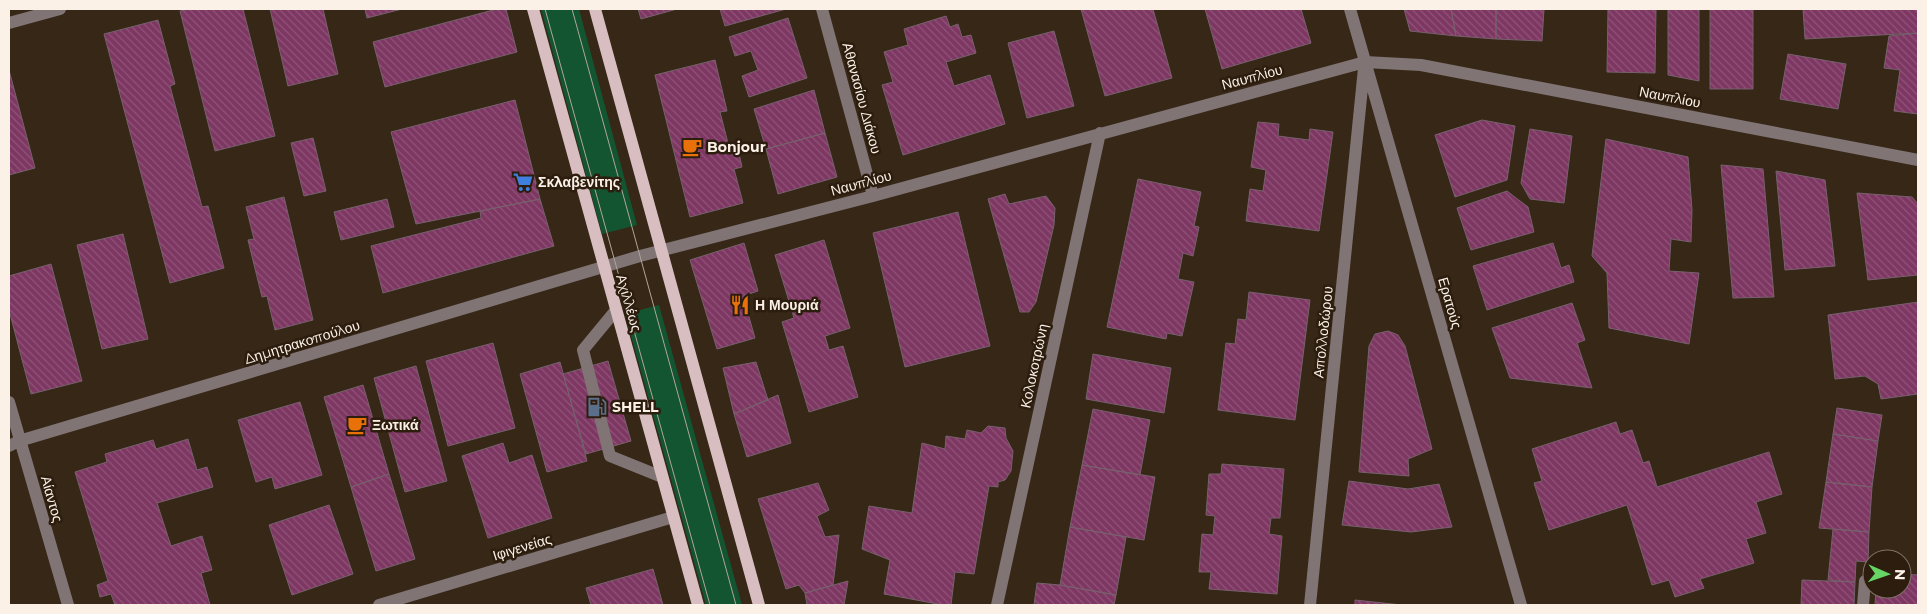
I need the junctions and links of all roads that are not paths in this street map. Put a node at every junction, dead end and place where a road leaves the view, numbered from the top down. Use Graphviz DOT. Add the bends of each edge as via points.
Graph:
graph roads {
  1 [pos="60,9"];
  2 [pos="533,9"];
  3 [pos="595,9"];
  4 [pos="822,9"];
  5 [pos="1350,9"];
  6 [pos="9,23"];
  7 [pos="1365,62"];
  8 [pos="1100,133"];
  9 [pos="1918,160"];
  10 [pos="873,196"];
  11 [pos="661,250"];
  12 [pos="604,267"];
  13 [pos="616,310"];
  14 [pos="9,402"];
  15 [pos="14,444"];
  16 [pos="662,477"];
  17 [pos="673,517"];
  18 [pos="68,605"];
  19 [pos="379,605"];
  20 [pos="698,605"];
  21 [pos="759,605"];
  22 [pos="997,605"];
  23 [pos="1310,605"];
  24 [pos="1521,605"];
  1 -- 6 [label="street"];
  2 -- 12 [label="main road, Αχιλλέως"];
  3 -- 11 [label="main road"];
  4 -- 10 [label="street, Αθανασίου Διάκου"];
  5 -- 7 [label="street, Ερατούς"];
  7 -- 8 [label="street, Ναυπλίου"];
  7 -- 9 [label="street, Ναυπλίου" via="1421,65"];
  7 -- 23 [label="street, Απολλοδώρου"];
  7 -- 24 [label="street, Ερατούς"];
  8 -- 10 [label="street, Ναυπλίου"];
  8 -- 22 [label="street, Κολοκοτρώνη"];
  10 -- 11 [label="street, Ναυπλίου"];
  11 -- 12 [label="street, Ναυπλίου"];
  11 -- 21 [label="main road"];
  12 -- 13 [label="main road, Αχιλλέως"];
  12 -- 15 [label="street, Δημητρακοπούλου"];
  13 -- 16 [label="main road, Αχιλλέως"];
  13 -- 16 [label="street" via="584,350 610,456"];
  14 -- 15 [label="street, Αίαντος"];
  15 -- 18 [label="street, Αίαντος"];
  16 -- 17 [label="main road, Αχιλλέως"];
  17 -- 19 [label="street, Ιφιγενείας"];
  17 -- 20 [label="main road, Αχιλλέως"];
}
